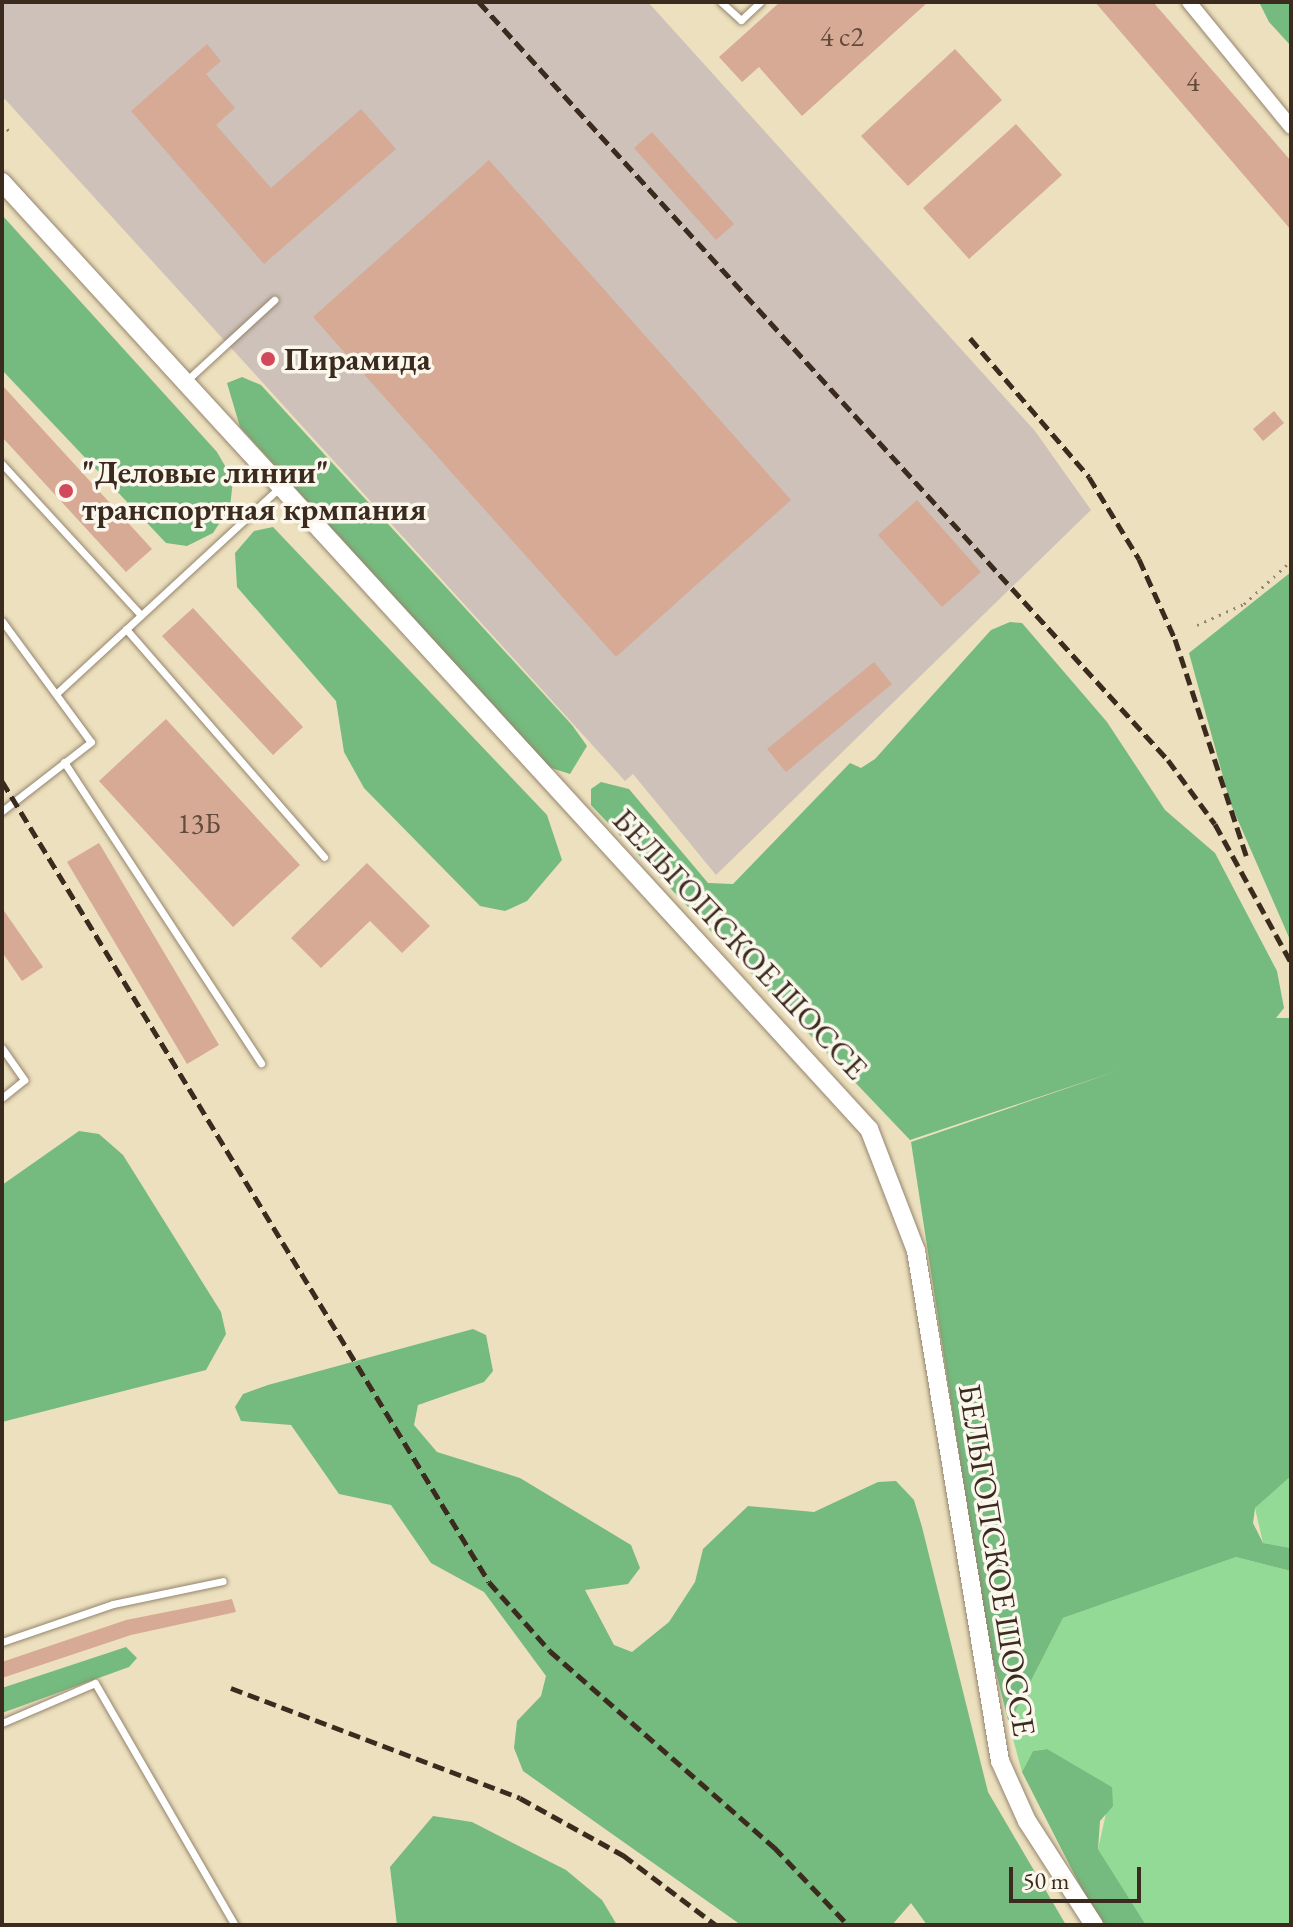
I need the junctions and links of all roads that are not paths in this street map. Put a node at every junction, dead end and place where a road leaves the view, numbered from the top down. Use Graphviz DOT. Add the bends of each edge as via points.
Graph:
graph roads {
  1 [pos="721,2"];
  2 [pos="760,2"];
  3 [pos="1189,2"];
  4 [pos="1291,127"];
  5 [pos="2,182"];
  6 [pos="274,300"];
  7 [pos="184,383"];
  8 [pos="2,464"];
  9 [pos="280,487"];
  10 [pos="141,615"];
  11 [pos="2,621"];
  12 [pos="126,629"];
  13 [pos="58,692"];
  14 [pos="64,762"];
  15 [pos="2,811"];
  16 [pos="324,857"];
  17 [pos="2,1048"];
  18 [pos="261,1063"];
  19 [pos="2,1098"];
  20 [pos="223,1581"];
  21 [pos="2,1642"];
  22 [pos="2,1723"];
  23 [pos="235,1925"];
  24 [pos="1094,1925"];
  1 -- 2 [label="lane" via="741,20"];
  3 -- 4 [label="street"];
  5 -- 7 [label="street, БЕЛЬГОПСКОЕ ШОССЕ"];
  6 -- 7 [label="lane"];
  7 -- 9 [label="street, БЕЛЬГОПСКОЕ ШОССЕ"];
  8 -- 10 [label="lane"];
  9 -- 10 [label="lane"];
  9 -- 24 [label="street, БЕЛЬГОПСКОЕ ШОССЕ" via="869,1129 916,1251 1000,1761 1027,1821"];
  10 -- 12 [label="lane"];
  11 -- 13 [label="lane"];
  12 -- 13 [label="lane"];
  12 -- 16 [label="lane"];
  13 -- 14 [label="lane" via="91,742"];
  14 -- 15 [label="lane"];
  14 -- 18 [label="lane"];
  17 -- 19 [label="lane" via="24,1080"];
  20 -- 21 [label="lane" via="113,1604"];
  22 -- 23 [label="lane" via="95,1683"];
}
